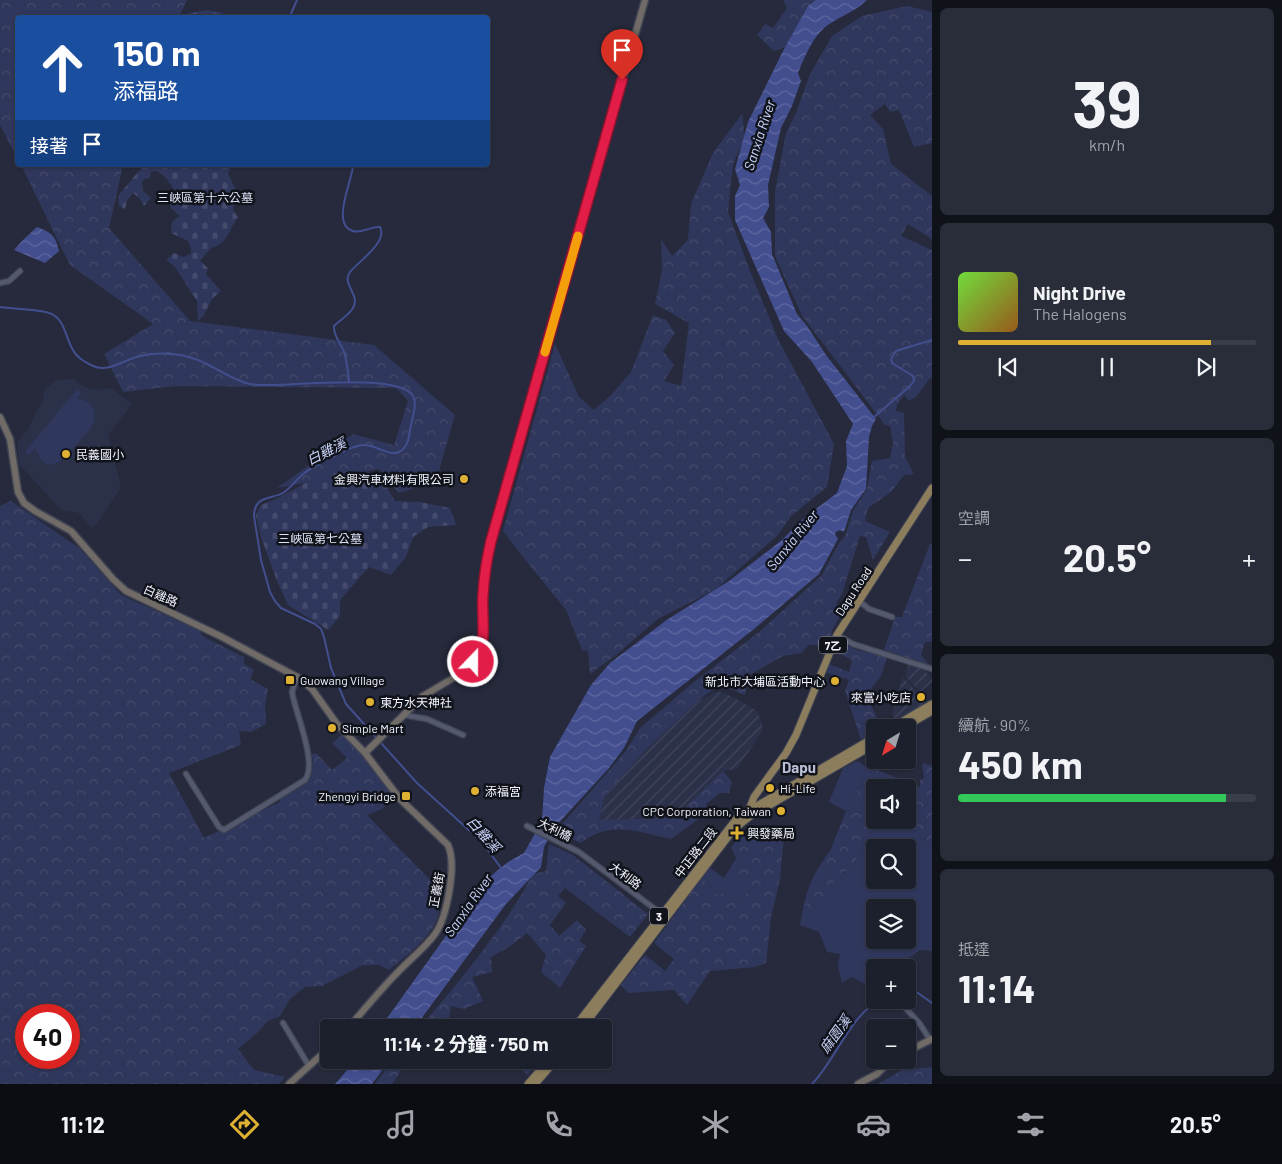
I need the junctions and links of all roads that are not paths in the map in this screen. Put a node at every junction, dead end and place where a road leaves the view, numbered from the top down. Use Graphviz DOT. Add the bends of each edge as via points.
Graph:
graph roads {
  1 [pos="645,0"];
  2 [pos="20,271"];
  3 [pos="0,283"];
  4 [pos="0,417"];
  5 [pos="932,488"];
  6 [pos="859,601"];
  7 [pos="892,617"];
  8 [pos="837,635"];
  9 [pos="932,669"];
  10 [pos="299,678"];
  11 [pos="932,704"];
  12 [pos="932,711"];
  13 [pos="404,715"];
  14 [pos="906,719"];
  15 [pos="916,721"];
  16 [pos="463,735"];
  17 [pos="866,742"];
  18 [pos="866,749"];
  19 [pos="365,753"];
  20 [pos="186,774"];
  21 [pos="749,813"];
  22 [pos="527,826"];
  23 [pos="574,849"];
  24 [pos="663,916"];
  25 [pos="906,1009"];
  26 [pos="356,1019"];
  27 [pos="581,1019"];
  28 [pos="589,1019"];
  29 [pos="283,1023"];
  30 [pos="931,1040"];
  31 [pos="916,1047"];
  32 [pos="320,1056"];
  33 [pos="309,1066"];
  34 [pos="540,1069"];
  35 [pos="548,1069"];
  36 [pos="882,1069"];
  37 [pos="289,1084"];
  38 [pos="528,1084"];
  39 [pos="535,1084"];
  40 [pos="858,1084"];
  1 -- 13 [label="street" via="490,546 483,597 481,651 460,674 423,696"];
  2 -- 3 [label="street" via="9,281"];
  4 -- 10 [label="street, 白雞路" via="12,445 18,492 24,503 71,531 126,591"];
  5 -- 6 [label="main road, Dapu Road / 7乙"];
  6 -- 7 [label="street" via="869,609"];
  6 -- 8 [label="main road, Dapu Road / 7乙"];
  8 -- 9 [label="street" via="853,644"];
  8 -- 21 [label="main road, Dapu Road / 7乙" via="796,735 754,797"];
  10 -- 19 [label="street, 白雞路"];
  10 -- 20 [label="street" via="292,692 306,746 309,771 305,780 224,830"];
  11 -- 14 [label="main road"];
  12 -- 15 [label="main road"];
  13 -- 16 [label="street" via="427,719"];
  13 -- 19 [label="street"];
  17 -- 21 [label="main road, 中正路二段 / 3"];
  18 -- 21 [label="main road, 中正路二段 / 3"];
  19 -- 26 [label="street, 正義街" via="400,799 448,845 452,866 444,914 434,935"];
  21 -- 24 [label="main road, 中正路二段 / 3" via="731,824"];
  22 -- 23 [label="street, 大利橋"];
  23 -- 24 [label="street, 大利路"];
  24 -- 27 [label="main road, 中正路二段 / 3"];
  24 -- 28 [label="main road, 中正路二段 / 3"];
  25 -- 30 [label="street"];
  29 -- 33 [label="street"];
  30 -- 31 [label="street"];
  32 -- 33 [label="street"];
  33 -- 37 [label="street"];
  34 -- 38 [label="main road"];
  35 -- 39 [label="main road"];
  36 -- 40 [label="street"];
}
